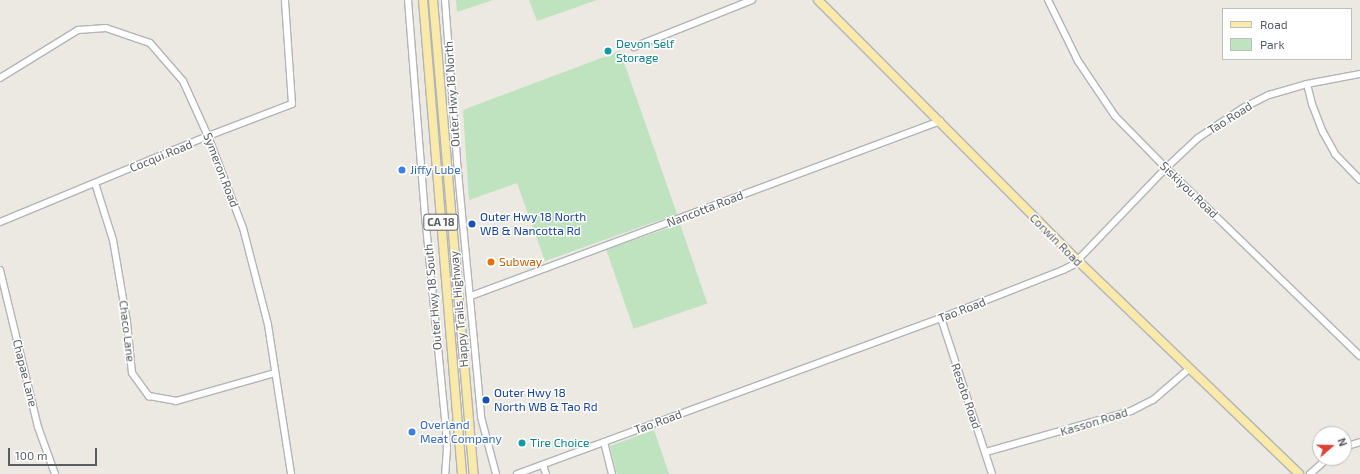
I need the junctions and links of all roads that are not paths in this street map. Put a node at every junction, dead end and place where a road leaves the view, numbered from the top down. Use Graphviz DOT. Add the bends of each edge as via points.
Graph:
graph roads {
  1 [pos="285,0"];
  2 [pos="408,0"];
  3 [pos="422,0"];
  4 [pos="433,0"];
  5 [pos="445,0"];
  6 [pos="752,0"];
  7 [pos="818,0"];
  8 [pos="1048,0"];
  9 [pos="634,47"];
  10 [pos="1360,74"];
  11 [pos="0,78"];
  12 [pos="1307,84"];
  13 [pos="940,121"];
  14 [pos="208,136"];
  15 [pos="1166,168"];
  16 [pos="1360,180"];
  17 [pos="95,183"];
  18 [pos="0,222"];
  19 [pos="1077,260"];
  20 [pos="0,270"];
  21 [pos="471,296"];
  22 [pos="941,318"];
  23 [pos="1360,356"];
  24 [pos="1190,368"];
  25 [pos="275,373"];
  26 [pos="604,442"];
  27 [pos="986,452"];
  28 [pos="543,465"];
  29 [pos="1319,466"];
  30 [pos="55,474"];
  31 [pos="291,474"];
  32 [pos="445,474"];
  33 [pos="462,474"];
  34 [pos="474,474"];
  35 [pos="496,474"];
  36 [pos="517,474"];
  37 [pos="546,474"];
  38 [pos="612,474"];
  39 [pos="992,474"];
  40 [pos="1300,474"];
  41 [pos="1310,474"];
  1 -- 14 [label="street, Cocqui Road" via="292,104"];
  2 -- 32 [label="street, Outer Hwy 18 South" via="446,430"];
  3 -- 33 [label="main road, Happy Trails Highway / CA 18"];
  4 -- 34 [label="main road, Happy Trails Highway / CA 18"];
  5 -- 21 [label="street, Outer Hwy 18 North" via="457,161"];
  6 -- 9 [label="street"];
  7 -- 13 [label="main road, Corwin Road"];
  8 -- 15 [label="street, Siskiyou Road" via="1078,62 1096,89 1115,116"];
  10 -- 12 [label="street, Tao Road"];
  11 -- 14 [label="street, Symeron Road" via="78,30 106,28 150,43 183,81"];
  12 -- 15 [label="street, Tao Road" via="1269,95 1243,108 1198,138"];
  12 -- 16 [label="street" via="1322,132 1335,154"];
  13 -- 19 [label="main road, Corwin Road"];
  13 -- 21 [label="street, Nancotta Road"];
  14 -- 17 [label="street, Cocqui Road"];
  14 -- 25 [label="street, Symeron Road" via="243,228 268,324"];
  15 -- 19 [label="street, Tao Road"];
  15 -- 23 [label="street, Siskiyou Road"];
  17 -- 18 [label="street, Cocqui Road"];
  17 -- 25 [label="street, Chaco Lane" via="113,240 127,322 132,373 149,396 176,401"];
  19 -- 22 [label="street, Tao Road" via="1063,270"];
  19 -- 24 [label="main road, Corwin Road"];
  20 -- 30 [label="street, Chapae Lane" via="38,427"];
  21 -- 35 [label="street, Outer Hwy 18 North" via="481,417"];
  22 -- 26 [label="street, Tao Road"];
  22 -- 27 [label="street, Resoto Road"];
  24 -- 27 [label="street, Kasson Road" via="1153,400 1130,411"];
  24 -- 40 [label="main road, Corwin Road"];
  25 -- 31 [label="street, Symeron Road"];
  26 -- 28 [label="street, Tao Road"];
  26 -- 38 [label="street"];
  27 -- 39 [label="street, Resoto Road"];
  28 -- 36 [label="street, Tao Road"];
  28 -- 37 [label="street"];
  29 -- 41 [label="street"];
}
